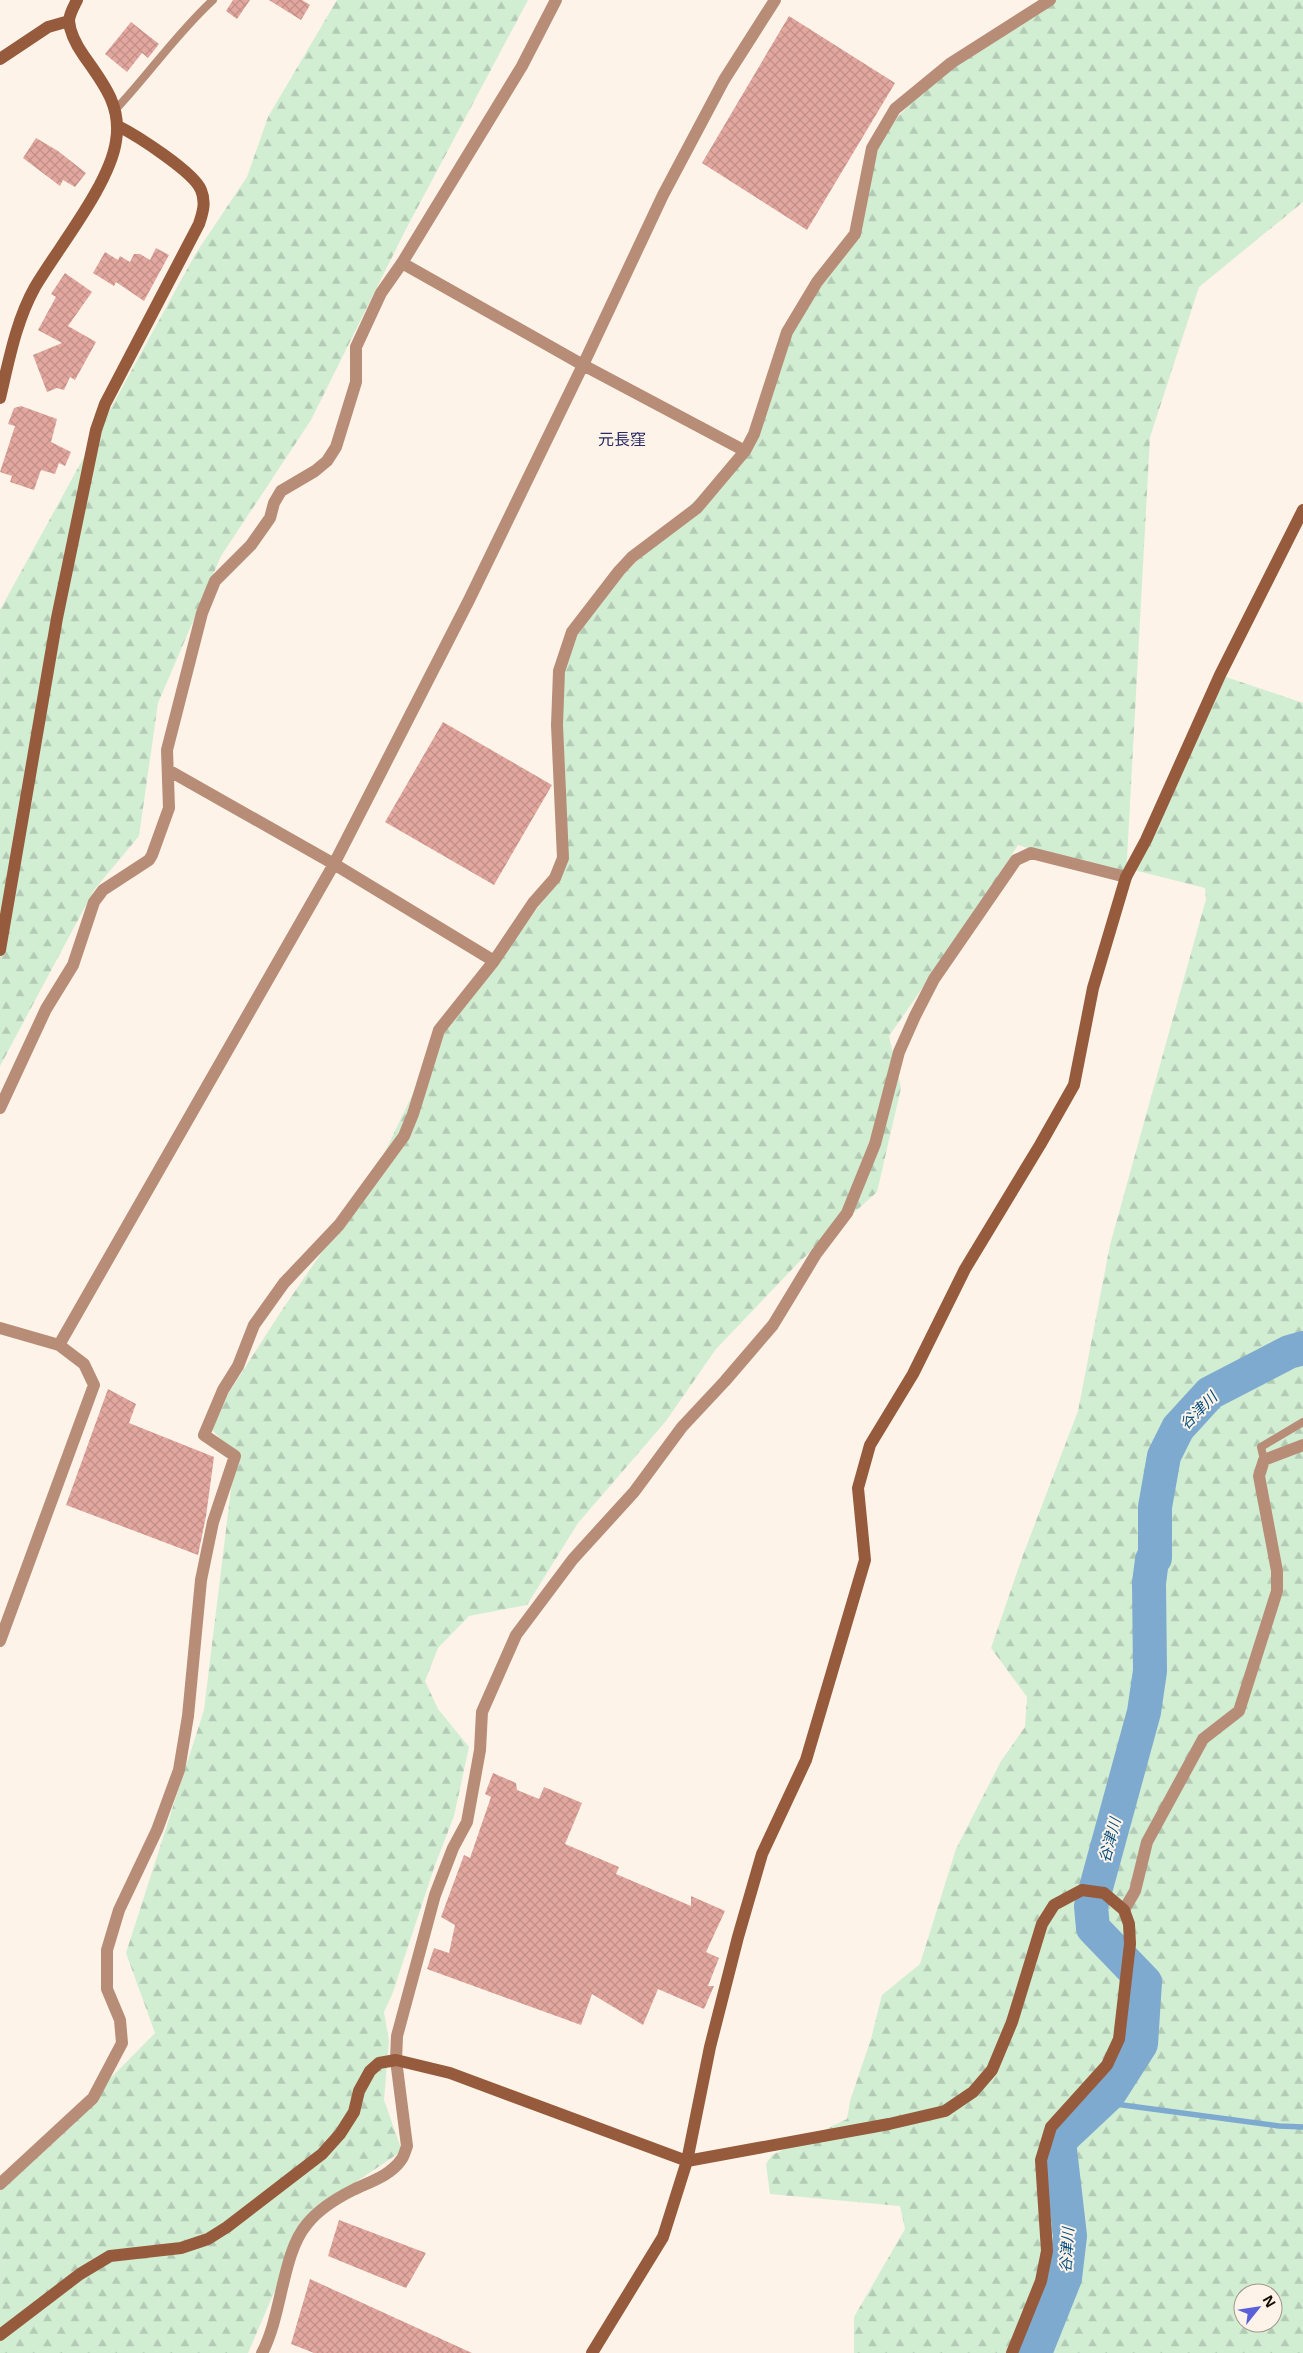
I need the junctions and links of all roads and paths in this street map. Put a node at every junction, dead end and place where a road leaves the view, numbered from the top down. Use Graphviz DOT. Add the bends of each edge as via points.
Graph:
graph roads {
  1 [pos="77,0"];
  2 [pos="213,0"];
  3 [pos="556,0"];
  4 [pos="775,0"];
  5 [pos="1050,0"];
  6 [pos="69,21"];
  7 [pos="0,59"];
  8 [pos="116,109"];
  9 [pos="118,126"];
  10 [pos="402,263"];
  11 [pos="583,365"];
  12 [pos="3,370"];
  13 [pos="0,398"];
  14 [pos="745,451"];
  15 [pos="1303,510"];
  16 [pos="168,770"];
  17 [pos="334,864"];
  18 [pos="1126,877"];
  19 [pos="0,950"];
  20 [pos="494,961"];
  21 [pos="0,1108"];
  22 [pos="0,1328"];
  23 [pos="59,1345"];
  24 [pos="1303,1422"];
  25 [pos="1303,1444"];
  26 [pos="1264,1460"];
  27 [pos="0,1641"];
  28 [pos="1124,1910"];
  29 [pos="396,2060"];
  30 [pos="687,2161"];
  31 [pos="0,2184"];
  32 [pos="0,2335"];
  33 [pos="262,2353"];
  34 [pos="592,2353"];
  35 [pos="1012,2353"];
  1 -- 6 [label="street"];
  2 -- 8 [label="lane"];
  3 -- 10 [label="street" via="522,66"];
  4 -- 11 [label="street" via="724,80 663,195"];
  5 -- 14 [label="street" via="951,62 895,109 872,148 855,234 817,282 787,332 754,434"];
  6 -- 7 [label="street" via="48,26"];
  6 -- 8 [label="street" via="75,43 103,82"];
  8 -- 9 [label="street"];
  9 -- 12 [label="street" via="110,163 27,302"];
  9 -- 19 [label="street" via="194,179 201,190 205,208 105,404 96,430 57,618"];
  10 -- 11 [label="street"];
  10 -- 16 [label="street" via="381,293 356,347 356,382 336,447 315,471 281,490 270,518 251,545 215,581 202,613 168,750"];
  11 -- 14 [label="street"];
  11 -- 17 [label="street" via="412,715"];
  12 -- 13 [label="street"];
  14 -- 20 [label="street" via="697,508 632,557 572,632 558,680 563,858 555,878 533,903"];
  15 -- 18 [label="street" via="1220,675 1146,840"];
  16 -- 17 [label="street"];
  16 -- 21 [label="street" via="169,808 152,855 103,890 94,902 72,965 46,1009"];
  17 -- 20 [label="street"];
  17 -- 23 [label="street"];
  18 -- 29 [label="street" via="1031,853 1016,860 934,979 915,1016 899,1052 875,1144 847,1213 816,1254 773,1325 682,1427 634,1492 573,1559 516,1635 482,1712 480,1750 467,1822 435,1895 396,2036"];
  18 -- 30 [label="street" via="1093,988 1074,1085 965,1269 913,1374 870,1445 858,1488 865,1560 806,1760 762,1854 751,1891 710,2047"];
  20 -- 31 [label="street" via="439,1030 404,1136 339,1225 284,1284 254,1325 204,1435 235,1456 213,1522 202,1580 179,1770 157,1830 118,1910 107,1950 107,1989 120,2020 122,2043 93,2098"];
  22 -- 23 [label="street"];
  23 -- 27 [label="street" via="84,1364 94,1385"];
  24 -- 26 [label="lane" via="1261,1447"];
  25 -- 26 [label="street"];
  26 -- 28 [label="street" via="1259,1476 1277,1571 1277,1590 1239,1711 1203,1739 1147,1842 1135,1891"];
  28 -- 30 [label="street" via="1104,1893 1082,1890 1054,1905 1042,1924 1012,2022 992,2070 973,2092 945,2110 889,2124"];
  28 -- 35 [label="street" via="1130,1924 1130,1944 1119,2039 1107,2065 1051,2127 1041,2160 1047,2251 1041,2281"];
  29 -- 30 [label="street" via="450,2073"];
  29 -- 32 [label="street" via="379,2064 370,2071 359,2091 354,2112 322,2154 226,2227 208,2239 181,2248 110,2256 80,2274"];
  29 -- 33 [label="street" via="407,2146 402,2160 384,2175 333,2201 303,2229"];
  30 -- 34 [label="street" via="663,2237"];
}
